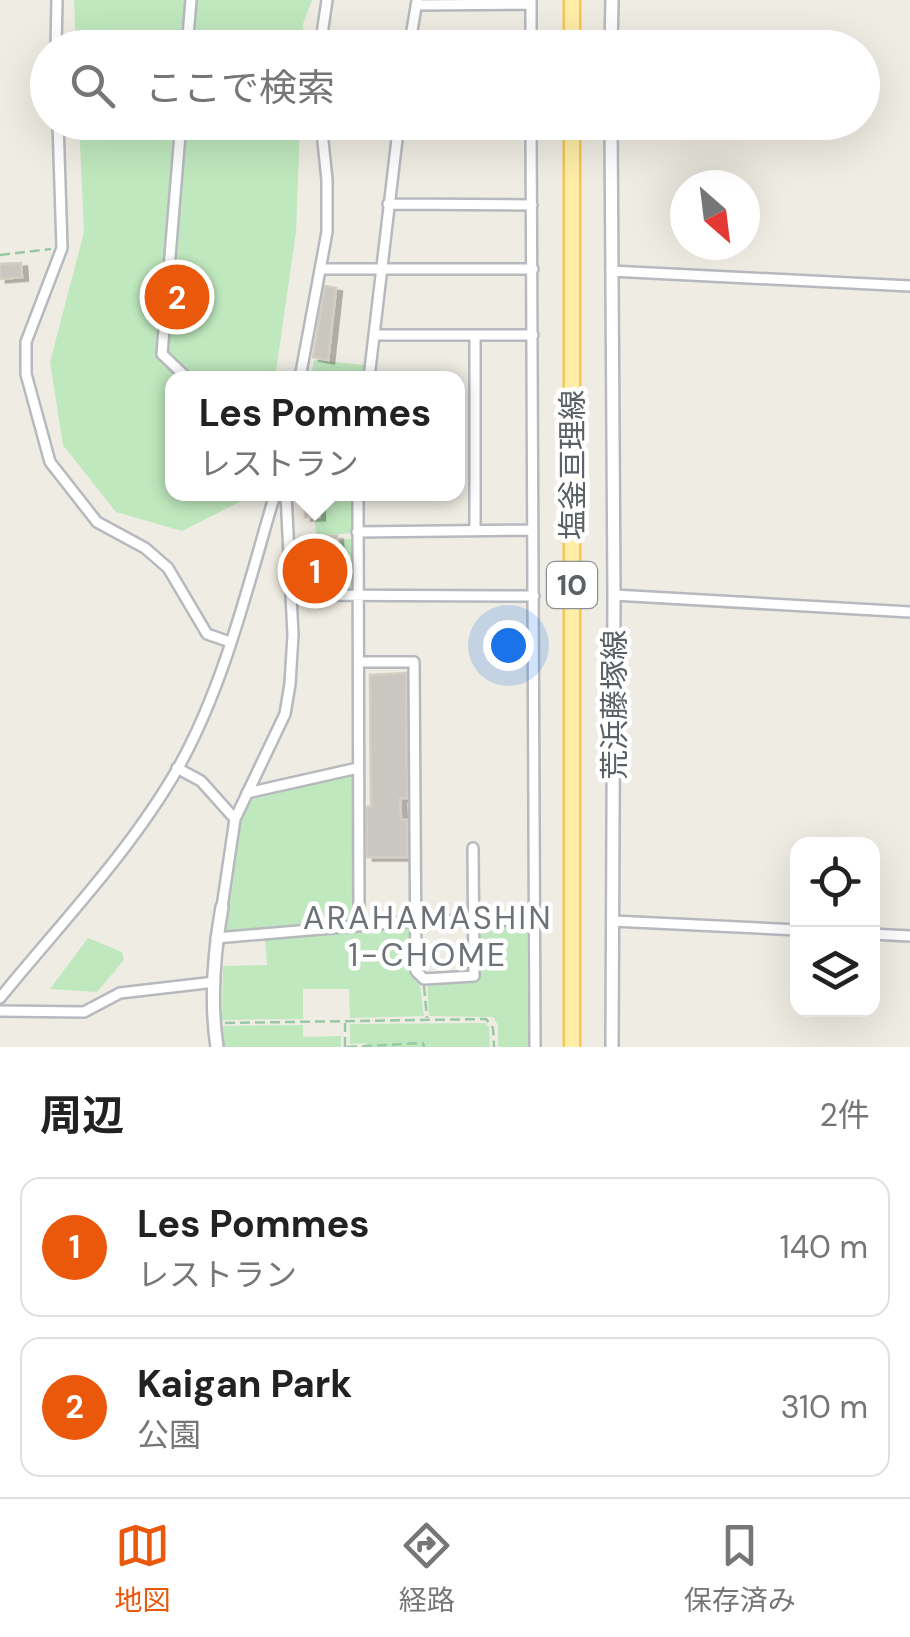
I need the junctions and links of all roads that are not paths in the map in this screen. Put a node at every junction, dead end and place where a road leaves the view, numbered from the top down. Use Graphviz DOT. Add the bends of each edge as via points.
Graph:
graph roads {
  1 [pos="57,0"];
  2 [pos="191,0"];
  3 [pos="327,0"];
  4 [pos="572,0"];
  5 [pos="612,0"];
  6 [pos="417,2"];
  7 [pos="531,2"];
  8 [pos="56,30"];
  9 [pos="188,30"];
  10 [pos="323,30"];
  11 [pos="412,30"];
  12 [pos="531,30"];
  13 [pos="572,30"];
  14 [pos="612,30"];
  15 [pos="59,140"];
  16 [pos="180,140"];
  17 [pos="322,140"];
  18 [pos="397,140"];
  19 [pos="531,140"];
  20 [pos="572,140"];
  21 [pos="611,140"];
  22 [pos="388,204"];
  23 [pos="532,205"];
  24 [pos="320,269"];
  25 [pos="533,269"];
  26 [pos="380,271"];
  27 [pos="611,271"];
  28 [pos="910,286"];
  29 [pos="533,335"];
  30 [pos="374,336"];
  31 [pos="474,337"];
  32 [pos="180,371"];
  33 [pos="301,371"];
  34 [pos="370,371"];
  35 [pos="273,501"];
  36 [pos="286,501"];
  37 [pos="358,501"];
  38 [pos="475,530"];
  39 [pos="534,530"];
  40 [pos="357,532"];
  41 [pos="292,595"];
  42 [pos="358,596"];
  43 [pos="534,596"];
  44 [pos="614,596"];
  45 [pos="910,612"];
  46 [pos="230,642"];
  47 [pos="358,662"];
  48 [pos="178,768"];
  49 [pos="358,768"];
  50 [pos="247,793"];
  51 [pos="235,819"];
  52 [pos="472,848"];
  53 [pos="222,907"];
  54 [pos="534,920"];
  55 [pos="415,921"];
  56 [pos="474,921"];
  57 [pos="613,921"];
  58 [pos="359,924"];
  59 [pos="790,930"];
  60 [pos="880,934"];
  61 [pos="910,936"];
  62 [pos="216,938"];
  63 [pos="214,982"];
  64 [pos="0,998"];
  65 [pos="0,1011"];
  66 [pos="217,1047"];
  67 [pos="535,1047"];
  68 [pos="572,1047"];
  69 [pos="612,1047"];
  1 -- 8 [label="street"];
  2 -- 9 [label="street"];
  3 -- 10 [label="street"];
  4 -- 13 [label="main road"];
  5 -- 14 [label="street"];
  6 -- 7 [label="street"];
  6 -- 11 [label="street"];
  7 -- 12 [label="street"];
  15 -- 46 [label="street" via="62,248 26,342 26,374 50,462 96,522 168,568 207,634"];
  16 -- 32 [label="street" via="162,354"];
  17 -- 24 [label="street" via="327,232"];
  18 -- 22 [label="street"];
  19 -- 23 [label="street"];
  20 -- 68 [label="main road, 塩釜亘理線 / 10"];
  21 -- 27 [label="street, 荒浜藤塚線"];
  22 -- 23 [label="street"];
  22 -- 26 [label="street"];
  23 -- 25 [label="street"];
  24 -- 26 [label="street"];
  24 -- 33 [label="street"];
  25 -- 26 [label="street"];
  25 -- 29 [label="street"];
  26 -- 30 [label="street"];
  27 -- 28 [label="street"];
  27 -- 44 [label="street, 荒浜藤塚線"];
  29 -- 31 [label="street"];
  29 -- 39 [label="street"];
  30 -- 31 [label="street"];
  30 -- 34 [label="street"];
  31 -- 38 [label="street"];
  35 -- 46 [label="street"];
  36 -- 41 [label="street"];
  37 -- 40 [label="street"];
  38 -- 39 [label="street"];
  38 -- 40 [label="street"];
  39 -- 43 [label="street"];
  40 -- 42 [label="street"];
  41 -- 42 [label="street"];
  41 -- 50 [label="street" via="284,714"];
  42 -- 43 [label="street"];
  42 -- 47 [label="street"];
  43 -- 54 [label="street"];
  44 -- 45 [label="street"];
  44 -- 57 [label="street, 荒浜藤塚線"];
  46 -- 48 [label="street"];
  47 -- 49 [label="street"];
  47 -- 55 [label="street" via="414,662"];
  48 -- 51 [label="street"];
  48 -- 64 [label="street" via="127,846"];
  49 -- 50 [label="street"];
  49 -- 58 [label="street"];
  50 -- 51 [label="street"];
  51 -- 53 [label="street"];
  52 -- 56 [label="street"];
  53 -- 62 [label="street"];
  54 -- 56 [label="street"];
  54 -- 67 [label="street"];
  55 -- 56 [label="street"];
  55 -- 56 [label="street" via="416,972 424,979 474,976"];
  55 -- 58 [label="street"];
  57 -- 59 [label="street"];
  57 -- 69 [label="street, 荒浜藤塚線"];
  58 -- 62 [label="street"];
  60 -- 61 [label="street"];
  62 -- 63 [label="street"];
  63 -- 65 [label="street" via="120,993 84,1012"];
  63 -- 66 [label="street"];
}
